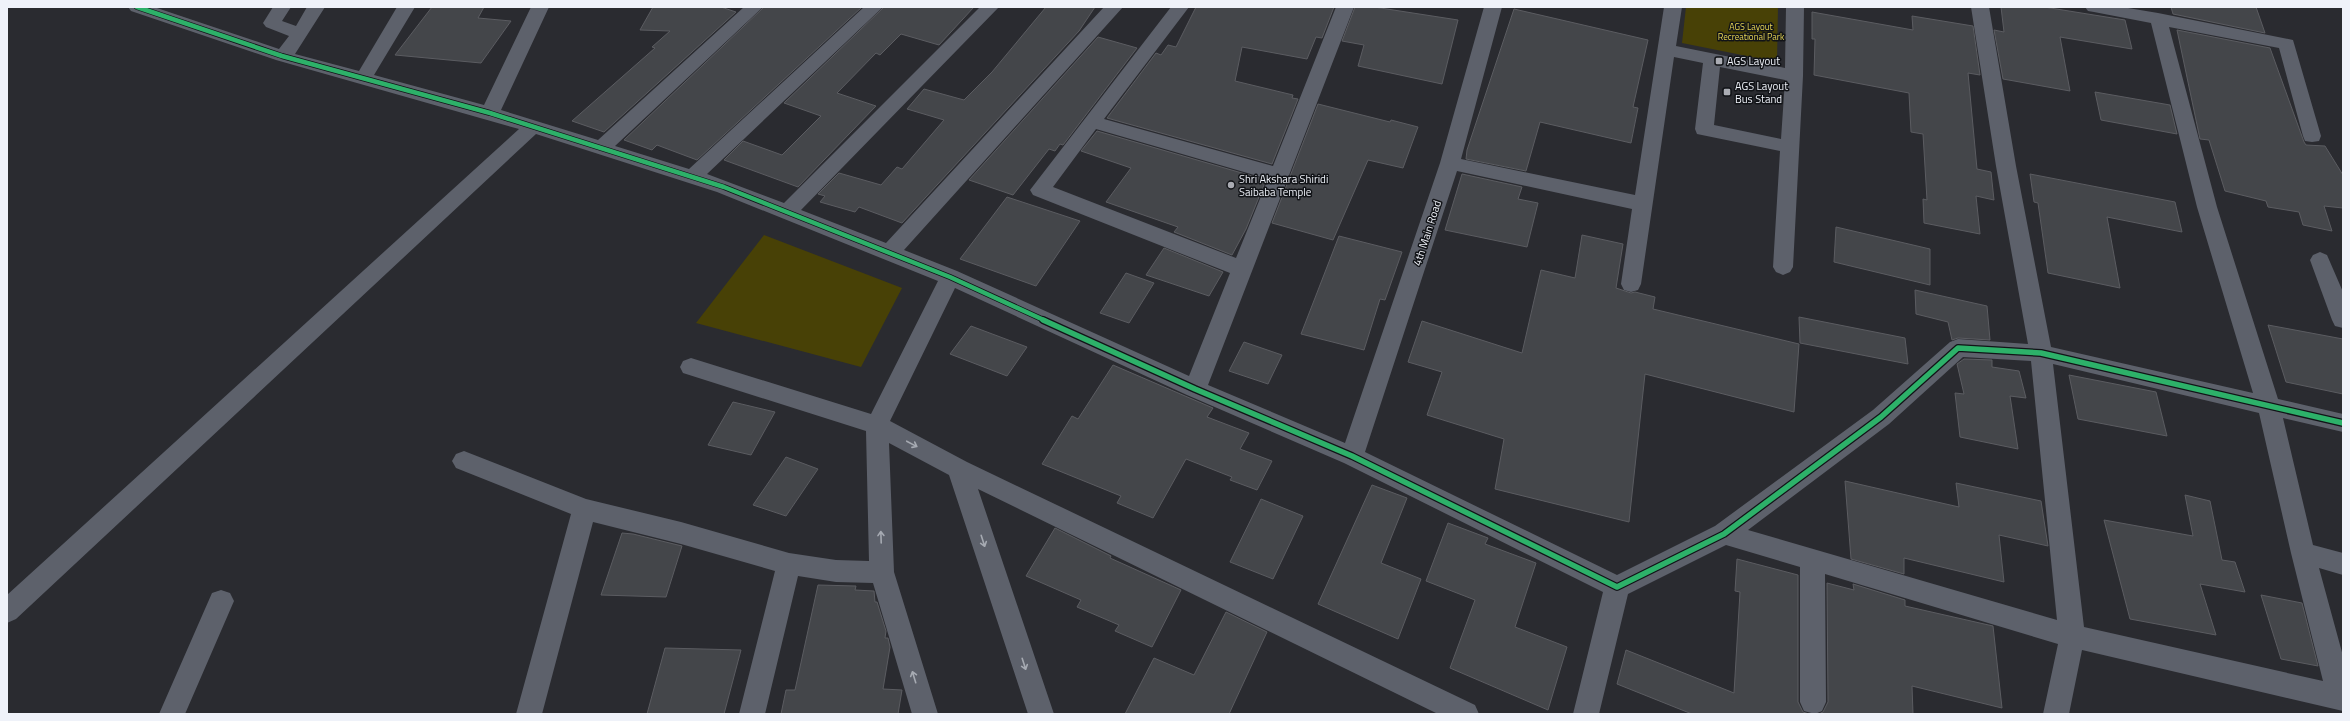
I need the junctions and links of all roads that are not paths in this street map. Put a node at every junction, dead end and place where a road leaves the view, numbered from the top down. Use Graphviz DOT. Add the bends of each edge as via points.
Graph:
graph roads {
  1 [pos="137,7"];
  2 [pos="282,7"];
  3 [pos="316,7"];
  4 [pos="406,7"];
  5 [pos="540,7"];
  6 [pos="754,7"];
  7 [pos="874,7"];
  8 [pos="990,7"];
  9 [pos="1114,7"];
  10 [pos="1177,7"];
  11 [pos="1344,7"];
  12 [pos="1493,7"];
  13 [pos="1673,7"];
  14 [pos="1795,7"];
  15 [pos="1980,7"];
  16 [pos="2094,7"];
  17 [pos="2158,18"];
  18 [pos="300,34"];
  19 [pos="1666,50"];
  20 [pos="282,56"];
  21 [pos="1712,59"];
  22 [pos="1794,76"];
  23 [pos="363,79"];
  24 [pos="490,113"];
  25 [pos="1092,122"];
  26 [pos="532,127"];
  27 [pos="2312,136"];
  28 [pos="1790,147"];
  29 [pos="601,148"];
  30 [pos="1450,163"];
  31 [pos="1279,175"];
  32 [pos="692,177"];
  33 [pos="1642,204"];
  34 [pos="787,212"];
  35 [pos="889,252"];
  36 [pos="2320,260"];
  37 [pos="1783,267"];
  38 [pos="1242,269"];
  39 [pos="950,277"];
  40 [pos="1631,284"];
  41 [pos="2343,320"];
  42 [pos="2041,353"];
  43 [pos="690,368"];
  44 [pos="1195,389"];
  45 [pos="2269,407"];
  46 [pos="2343,423"];
  47 [pos="877,425"];
  48 [pos="1352,456"];
  49 [pos="464,461"];
  50 [pos="959,469"];
  51 [pos="584,508"];
  52 [pos="1724,534"];
  53 [pos="2303,554"];
  54 [pos="1812,560"];
  55 [pos="789,564"];
  56 [pos="2343,564"];
  57 [pos="882,572"];
  58 [pos="1616,587"];
  59 [pos="221,601"];
  60 [pos="7,611"];
  61 [pos="2072,636"];
  62 [pos="2342,698"];
  63 [pos="1812,702"];
  64 [pos="172,714"];
  65 [pos="529,714"];
  66 [pos="752,714"];
  67 [pos="925,714"];
  68 [pos="1041,714"];
  69 [pos="1466,714"];
  70 [pos="1586,714"];
  71 [pos="2056,714"];
  1 -- 20 [label="street"];
  2 -- 18 [label="street" via="272,23"];
  3 -- 18 [label="street"];
  4 -- 23 [label="street"];
  5 -- 24 [label="street"];
  6 -- 29 [label="street"];
  7 -- 32 [label="street"];
  8 -- 34 [label="street"];
  9 -- 35 [label="street"];
  10 -- 25 [label="street"];
  11 -- 31 [label="street"];
  12 -- 30 [label="street, 4th Main Road"];
  13 -- 19 [label="street"];
  14 -- 22 [label="street"];
  15 -- 42 [label="street" via="2006,166"];
  16 -- 17 [label="street"];
  17 -- 27 [label="street" via="2287,44"];
  17 -- 45 [label="street" via="2207,207"];
  18 -- 20 [label="street"];
  19 -- 21 [label="street"];
  19 -- 33 [label="street"];
  20 -- 23 [label="street"];
  21 -- 22 [label="street"];
  21 -- 28 [label="street" via="1704,128"];
  22 -- 28 [label="street"];
  23 -- 24 [label="street"];
  24 -- 26 [label="street"];
  25 -- 31 [label="street"];
  25 -- 38 [label="street" via="1040,190"];
  26 -- 29 [label="street"];
  26 -- 60 [label="street"];
  28 -- 37 [label="street"];
  29 -- 32 [label="street"];
  30 -- 33 [label="street"];
  30 -- 48 [label="street, 4th Main Road"];
  31 -- 38 [label="street"];
  32 -- 34 [label="street" via="724,186"];
  33 -- 40 [label="street"];
  34 -- 35 [label="street"];
  35 -- 39 [label="street"];
  36 -- 41 [label="street"];
  38 -- 44 [label="street"];
  39 -- 44 [label="street"];
  39 -- 47 [label="street"];
  42 -- 45 [label="street"];
  42 -- 52 [label="street" via="1958,348 1881,417"];
  42 -- 61 [label="street"];
  43 -- 47 [label="street"];
  44 -- 48 [label="street"];
  45 -- 46 [label="street"];
  45 -- 53 [label="street"];
  47 -- 50 [label="street, one-way"];
  57 -- 47 [label="street, one-way"];
  48 -- 58 [label="street"];
  49 -- 51 [label="street"];
  50 -- 68 [label="street, one-way"];
  50 -- 69 [label="street"];
  51 -- 55 [label="street"];
  51 -- 65 [label="street"];
  52 -- 54 [label="street"];
  52 -- 58 [label="street"];
  53 -- 56 [label="street"];
  53 -- 62 [label="street"];
  54 -- 61 [label="street"];
  54 -- 63 [label="street"];
  55 -- 57 [label="street" via="836,571"];
  55 -- 66 [label="street"];
  67 -- 57 [label="street, one-way"];
  58 -- 70 [label="street"];
  59 -- 64 [label="street"];
  61 -- 62 [label="street"];
  61 -- 71 [label="street"];
}
